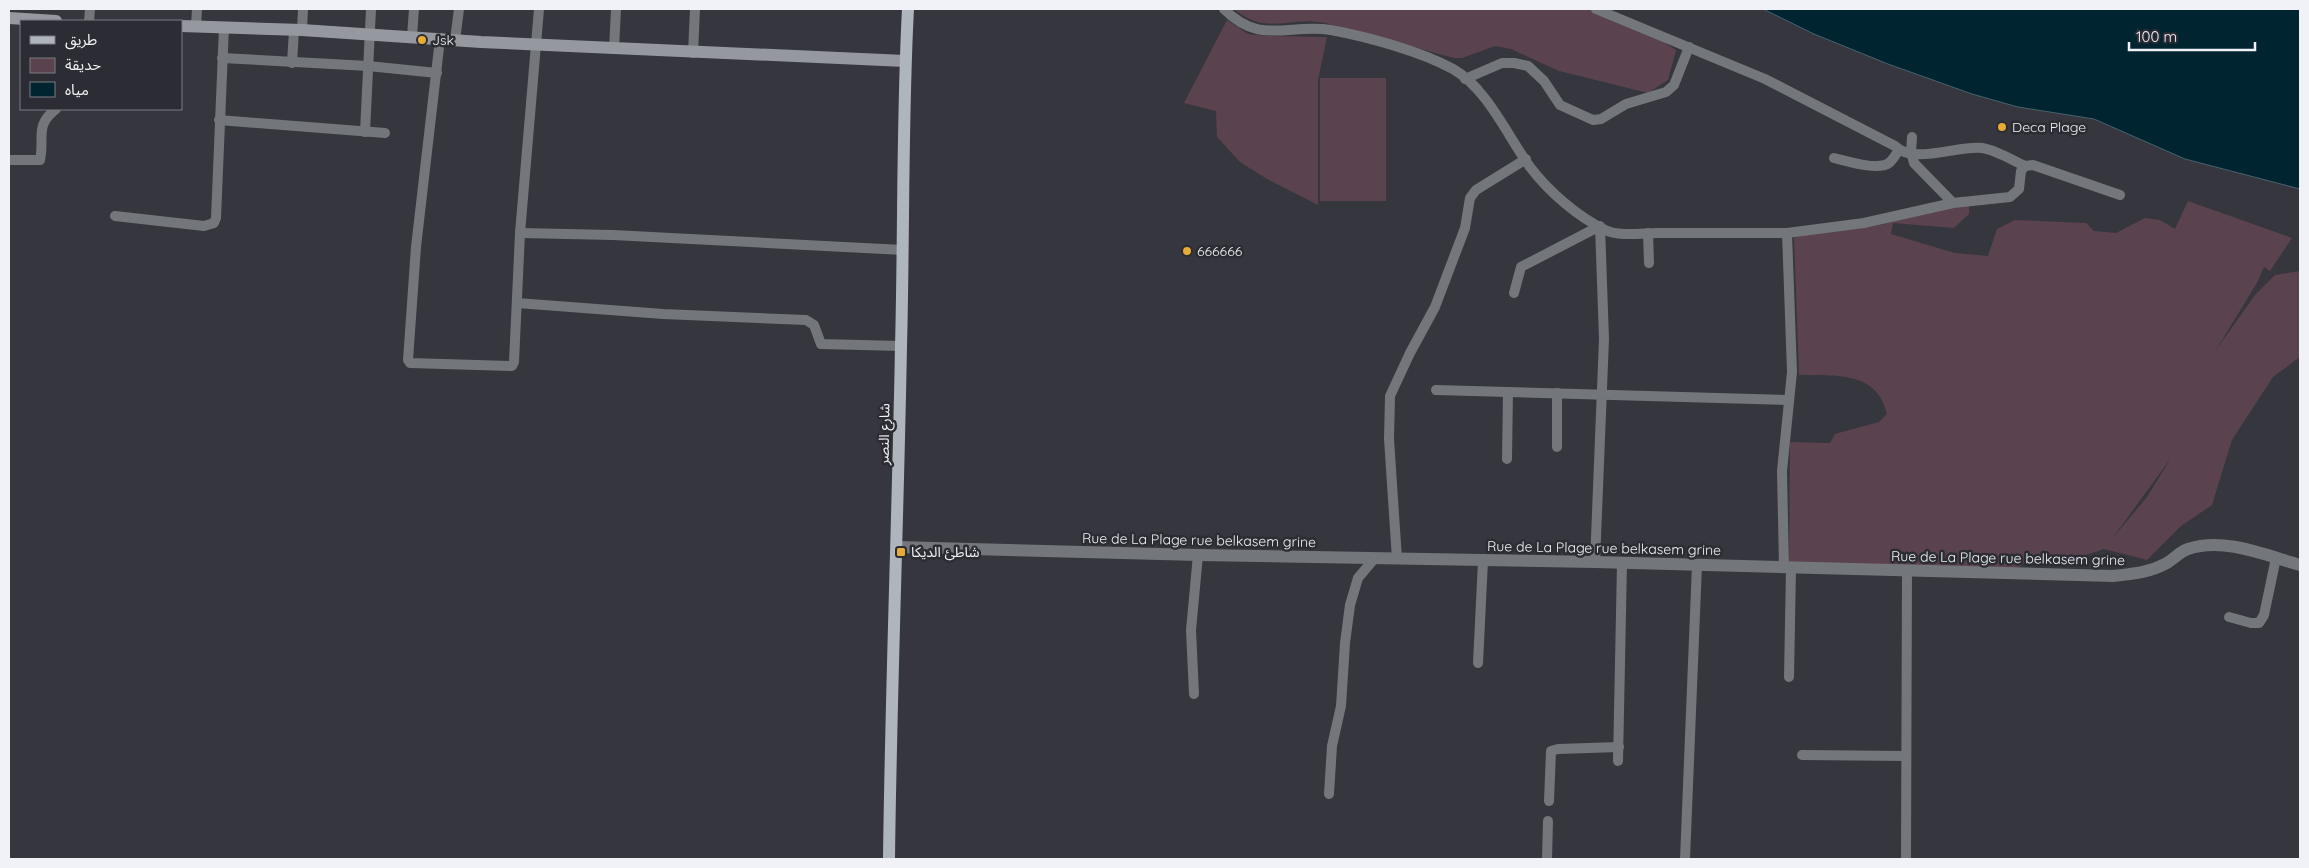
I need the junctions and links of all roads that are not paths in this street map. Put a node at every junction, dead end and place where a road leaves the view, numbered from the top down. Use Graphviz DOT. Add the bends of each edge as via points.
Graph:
graph roads {
  1 [pos="197,9"];
  2 [pos="303,9"];
  3 [pos="371,9"];
  4 [pos="414,9"];
  5 [pos="459,9"];
  6 [pos="539,9"];
  7 [pos="616,9"];
  8 [pos="695,9"];
  9 [pos="908,9"];
  10 [pos="1224,9"];
  11 [pos="1596,9"];
  12 [pos="9,18"];
  13 [pos="40,20"];
  14 [pos="182,26"];
  15 [pos="196,26"];
  16 [pos="224,27"];
  17 [pos="298,30"];
  18 [pos="369,33"];
  19 [pos="412,36"];
  20 [pos="440,39"];
  21 [pos="455,40"];
  22 [pos="538,45"];
  23 [pos="1690,47"];
  24 [pos="614,49"];
  25 [pos="693,53"];
  26 [pos="222,58"];
  27 [pos="905,61"];
  28 [pos="292,63"];
  29 [pos="368,66"];
  30 [pos="437,73"];
  31 [pos="1465,79"];
  32 [pos="55,110"];
  33 [pos="219,120"];
  34 [pos="365,132"];
  35 [pos="385,133"];
  36 [pos="1912,137"];
  37 [pos="1899,150"];
  38 [pos="1912,152"];
  39 [pos="1834,158"];
  40 [pos="1526,159"];
  41 [pos="9,160"];
  42 [pos="2025,166"];
  43 [pos="2120,195"];
  44 [pos="1953,203"];
  45 [pos="115,216"];
  46 [pos="1600,226"];
  47 [pos="520,233"];
  48 [pos="1648,233"];
  49 [pos="1787,233"];
  50 [pos="903,250"];
  51 [pos="1649,263"];
  52 [pos="1514,293"];
  53 [pos="516,303"];
  54 [pos="902,346"];
  55 [pos="1436,390"];
  56 [pos="1508,392"];
  57 [pos="1557,393"];
  58 [pos="1602,395"];
  59 [pos="1789,400"];
  60 [pos="1557,447"];
  61 [pos="1507,459"];
  62 [pos="896,547"];
  63 [pos="1198,555"];
  64 [pos="2276,558"];
  65 [pos="1374,559"];
  66 [pos="1397,559"];
  67 [pos="1483,561"];
  68 [pos="1595,562"];
  69 [pos="1622,563"];
  70 [pos="1697,565"];
  71 [pos="2300,565"];
  72 [pos="1787,568"];
  73 [pos="1906,572"];
  74 [pos="2229,617"];
  75 [pos="1478,663"];
  76 [pos="1788,677"];
  77 [pos="1194,694"];
  78 [pos="1618,747"];
  79 [pos="1802,755"];
  80 [pos="1906,756"];
  81 [pos="1618,761"];
  82 [pos="1329,794"];
  83 [pos="1549,801"];
  84 [pos="1548,821"];
  85 [pos="889,859"];
  86 [pos="1547,859"];
  87 [pos="1685,859"];
  88 [pos="1906,859"];
  1 -- 15 [label="street"];
  2 -- 17 [label="street"];
  3 -- 18 [label="street"];
  4 -- 19 [label="street"];
  5 -- 21 [label="street"];
  6 -- 22 [label="street"];
  7 -- 24 [label="street"];
  8 -- 25 [label="street"];
  9 -- 27 [label="main road, شارع النصر"];
  10 -- 31 [label="street" via="1246,27 1268,31 1328,30 1354,36 1423,56 1455,70"];
  11 -- 23 [label="street"];
  12 -- 13 [label="main road"];
  14 -- 15 [label="main road"];
  15 -- 16 [label="main road"];
  16 -- 17 [label="main road"];
  16 -- 26 [label="street"];
  17 -- 18 [label="main road"];
  17 -- 28 [label="street"];
  18 -- 19 [label="main road"];
  18 -- 29 [label="street"];
  19 -- 20 [label="main road"];
  20 -- 21 [label="main road"];
  20 -- 30 [label="street"];
  21 -- 22 [label="main road"];
  22 -- 24 [label="main road"];
  22 -- 47 [label="street"];
  23 -- 31 [label="street" via="1674,85 1666,92 1626,104 1601,119 1593,120 1560,105 1544,81 1528,66 1502,63"];
  23 -- 37 [label="street" via="1714,60 1765,79"];
  24 -- 25 [label="main road"];
  25 -- 27 [label="main road"];
  26 -- 28 [label="street"];
  26 -- 33 [label="street"];
  27 -- 50 [label="main road, شارع النصر"];
  28 -- 29 [label="street"];
  29 -- 30 [label="street"];
  29 -- 34 [label="street"];
  30 -- 53 [label="street" via="416,247 408,360 410,363 512,366"];
  31 -- 40 [label="street" via="1494,110"];
  32 -- 41 [label="street" via="41,128 40,160"];
  33 -- 34 [label="street"];
  33 -- 45 [label="street" via="214,223 204,226"];
  34 -- 35 [label="street"];
  36 -- 38 [label="street"];
  37 -- 38 [label="street"];
  37 -- 39 [label="street" via="1889,163 1881,165"];
  38 -- 42 [label="street" via="1928,154 1983,148"];
  38 -- 44 [label="street" via="1914,163"];
  40 -- 46 [label="street" via="1558,196 1590,222"];
  40 -- 66 [label="street" via="1476,190 1470,198 1465,228 1435,307 1390,396 1389,440"];
  42 -- 43 [label="street" via="2033,165"];
  42 -- 44 [label="street" via="2016,194"];
  44 -- 49 [label="street" via="1864,223"];
  46 -- 48 [label="street" via="1613,232"];
  46 -- 52 [label="street" via="1521,267"];
  46 -- 58 [label="street" via="1604,339"];
  47 -- 50 [label="street"];
  47 -- 53 [label="street"];
  48 -- 49 [label="street"];
  48 -- 51 [label="street"];
  49 -- 59 [label="street" via="1792,372"];
  50 -- 54 [label="main road, شارع النصر"];
  53 -- 54 [label="street" via="673,315 806,320 814,325 821,344"];
  54 -- 62 [label="main road, شارع النصر"];
  55 -- 56 [label="street"];
  56 -- 57 [label="street"];
  56 -- 61 [label="street"];
  57 -- 58 [label="street"];
  57 -- 60 [label="street"];
  58 -- 59 [label="street"];
  58 -- 68 [label="street"];
  59 -- 72 [label="street" via="1782,471"];
  62 -- 63 [label="street, Rue de La Plage rue belkasem grine"];
  62 -- 85 [label="main road, شارع النصر"];
  63 -- 65 [label="street, Rue de La Plage rue belkasem grine"];
  63 -- 77 [label="street" via="1191,630"];
  64 -- 71 [label="street, Rue de La Plage rue belkasem grine"];
  64 -- 73 [label="street, Rue de La Plage rue belkasem grine" via="2208,544 2185,550 2167,564 2142,574"];
  64 -- 74 [label="street" via="2264,615 2259,623"];
  65 -- 66 [label="street, Rue de La Plage rue belkasem grine"];
  65 -- 82 [label="street" via="1358,578 1350,605"];
  66 -- 67 [label="street, Rue de La Plage rue belkasem grine"];
  67 -- 68 [label="street, Rue de La Plage rue belkasem grine"];
  67 -- 75 [label="street"];
  68 -- 69 [label="street, Rue de La Plage rue belkasem grine"];
  69 -- 70 [label="street, Rue de La Plage rue belkasem grine"];
  69 -- 78 [label="street"];
  70 -- 72 [label="street, Rue de La Plage rue belkasem grine"];
  70 -- 87 [label="street"];
  72 -- 73 [label="street, Rue de La Plage rue belkasem grine"];
  72 -- 76 [label="street"];
  73 -- 80 [label="street"];
  78 -- 81 [label="street"];
  78 -- 83 [label="street" via="1551,751"];
  79 -- 80 [label="street"];
  80 -- 88 [label="street"];
  84 -- 86 [label="street"];
}
